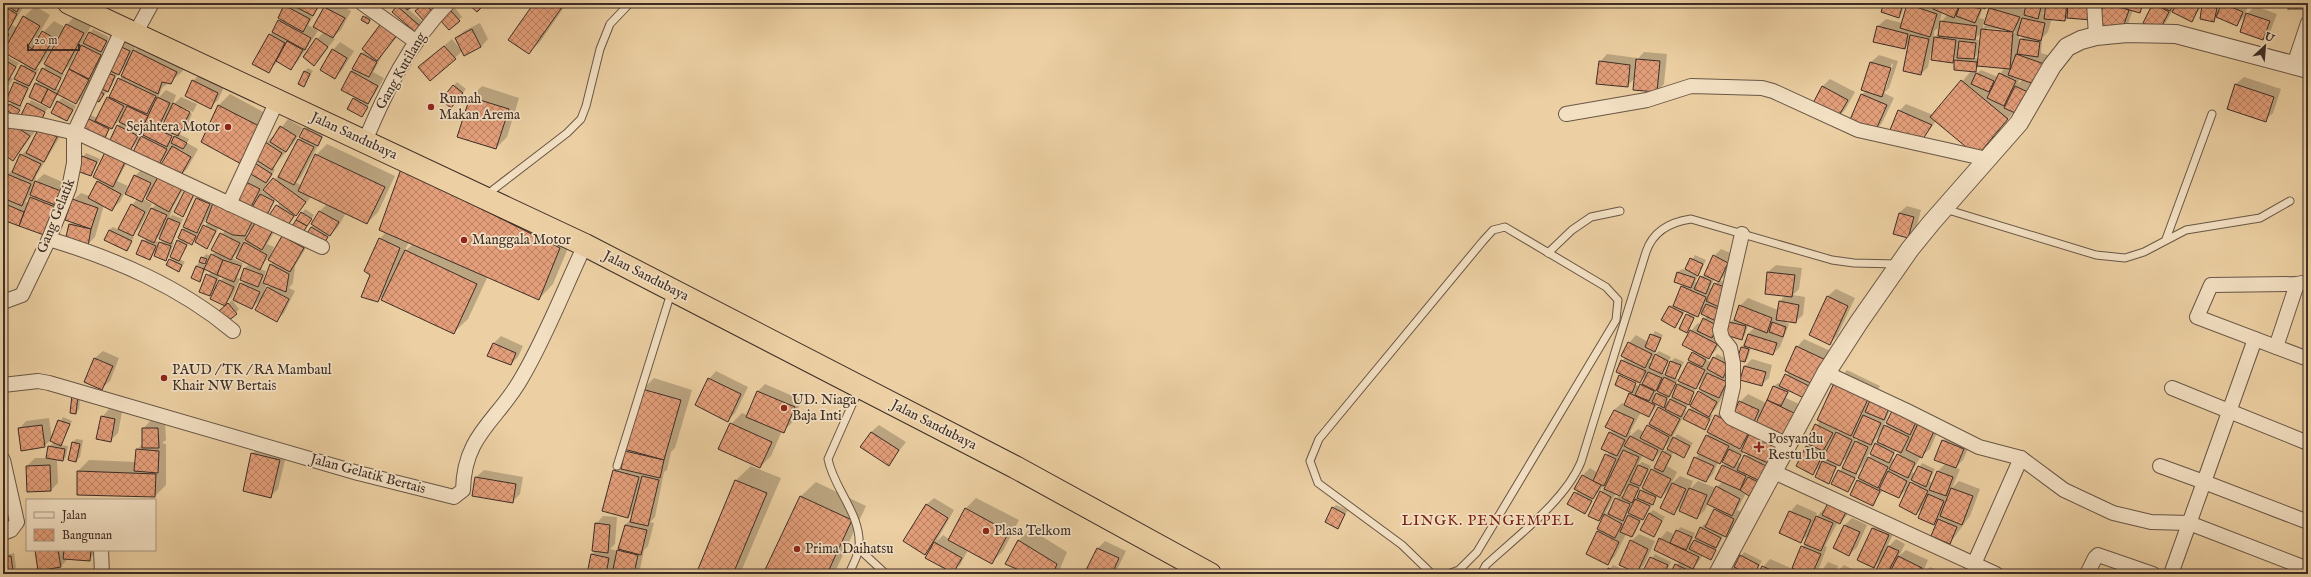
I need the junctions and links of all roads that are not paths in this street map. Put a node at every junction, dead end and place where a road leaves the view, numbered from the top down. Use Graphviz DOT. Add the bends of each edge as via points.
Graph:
graph roads {
  1 [pos="69,3"];
  2 [pos="152,3"];
  3 [pos="362,3"];
  4 [pos="630,3"];
  5 [pos="2094,3"];
  6 [pos="446,5"];
  7 [pos="2308,23"];
  8 [pos="129,31"];
  9 [pos="2096,36"];
  10 [pos="415,41"];
  11 [pos="2301,67"];
  12 [pos="278,101"];
  13 [pos="1566,114"];
  14 [pos="2212,114"];
  15 [pos="3,120"];
  16 [pos="74,133"];
  17 [pos="365,141"];
  18 [pos="1986,159"];
  19 [pos="484,197"];
  20 [pos="2290,200"];
  21 [pos="229,204"];
  22 [pos="1620,211"];
  23 [pos="1937,215"];
  24 [pos="48,239"];
  25 [pos="2166,239"];
  26 [pos="1741,241"];
  27 [pos="585,245"];
  28 [pos="322,247"];
  29 [pos="1548,253"];
  30 [pos="1900,264"];
  31 [pos="2302,283"];
  32 [pos="672,289"];
  33 [pos="3,302"];
  34 [pos="233,331"];
  35 [pos="2255,339"];
  36 [pos="2276,347"];
  37 [pos="2308,359"];
  38 [pos="1826,373"];
  39 [pos="3,385"];
  40 [pos="860,388"];
  41 [pos="2172,388"];
  42 [pos="2228,410"];
  43 [pos="2308,442"];
  44 [pos="1788,445"];
  45 [pos="2021,458"];
  46 [pos="3,460"];
  47 [pos="616,466"];
  48 [pos="2160,466"];
  49 [pos="1774,472"];
  50 [pos="2204,482"];
  51 [pos="22,522"];
  52 [pos="2308,522"];
  53 [pos="2189,523"];
  54 [pos="3,533"];
  55 [pos="859,549"];
  56 [pos="101,551"];
  57 [pos="1974,564"];
  58 [pos="2308,569"];
  59 [pos="102,574"];
  60 [pos="849,574"];
  61 [pos="886,574"];
  62 [pos="1210,574"];
  63 [pos="1432,574"];
  64 [pos="1448,574"];
  65 [pos="1481,574"];
  66 [pos="1718,574"];
  67 [pos="1996,574"];
  68 [pos="2087,574"];
  69 [pos="2153,574"];
  70 [pos="2171,574"];
  1 -- 8 [label="highway, Jalan Sandubaya"];
  2 -- 8 [label="street, Gang Gelatik"];
  3 -- 10 [label="street"];
  4 -- 19 [label="lane" via="610,24 600,49 581,119 567,133"];
  5 -- 9 [label="street"];
  6 -- 10 [label="street, Gang Kutilang"];
  7 -- 11 [label="street"];
  8 -- 12 [label="highway, Jalan Sandubaya"];
  8 -- 16 [label="street, Gang Gelatik"];
  9 -- 11 [label="street" via="2127,33 2176,34"];
  9 -- 18 [label="street" via="2072,44 2061,53 2018,123"];
  10 -- 17 [label="street, Gang Kutilang" via="390,85"];
  12 -- 17 [label="highway, Jalan Sandubaya"];
  12 -- 21 [label="street"];
  13 -- 18 [label="street" via="1648,100 1691,86 1762,88 1858,130"];
  14 -- 25 [label="lane"];
  15 -- 16 [label="street" via="37,124"];
  16 -- 21 [label="street"];
  16 -- 24 [label="street, Gang Gelatik" via="72,176"];
  17 -- 19 [label="highway, Jalan Sandubaya"];
  18 -- 23 [label="street"];
  19 -- 27 [label="highway, Jalan Sandubaya"];
  20 -- 25 [label="lane" via="2260,218 2186,230"];
  21 -- 28 [label="street"];
  22 -- 29 [label="lane" via="1591,217 1572,230"];
  23 -- 25 [label="lane" via="2096,255 2125,258 2144,252"];
  23 -- 30 [label="street"];
  24 -- 33 [label="street, Gang Gelatik" via="22,295"];
  24 -- 34 [label="street" via="100,256 180,293 206,308"];
  26 -- 30 [label="lane" via="1832,260"];
  26 -- 44 [label="street" via="1720,330 1722,338 1730,348 1733,363 1733,387 1727,413 1731,418"];
  26 -- 65 [label="lane" via="1691,219 1672,223 1663,228 1650,242 1581,462 1572,480 1558,498 1486,565"];
  27 -- 32 [label="highway, Jalan Sandubaya"];
  27 -- 39 [label="street, Jalan Gelatik Bertais" via="521,380 479,434 466,463 463,490 454,497 358,473 49,383 38,381"];
  29 -- 63 [label="lane" via="1505,227 1493,230 1319,439 1310,461 1318,483 1402,545"];
  29 -- 64 [label="lane" via="1606,287 1618,300 1616,320 1476,552 1459,570"];
  30 -- 38 [label="street"];
  31 -- 35 [label="street" via="2211,285 2197,317"];
  31 -- 36 [label="street"];
  32 -- 40 [label="highway, Jalan Sandubaya" via="787,347"];
  32 -- 47 [label="lane"];
  35 -- 36 [label="street"];
  35 -- 42 [label="street"];
  36 -- 37 [label="street"];
  38 -- 44 [label="street"];
  38 -- 45 [label="street" via="1979,447"];
  40 -- 55 [label="lane" via="828,459 830,471 855,519"];
  40 -- 62 [label="highway, Jalan Sandubaya" via="1015,466"];
  41 -- 42 [label="street"];
  42 -- 43 [label="street"];
  42 -- 50 [label="street"];
  44 -- 49 [label="street"];
  45 -- 53 [label="street" via="2064,490 2113,513 2151,522"];
  45 -- 57 [label="street"];
  46 -- 51 [label="street"];
  48 -- 50 [label="street"];
  49 -- 57 [label="street"];
  49 -- 66 [label="street"];
  50 -- 52 [label="street"];
  50 -- 53 [label="street"];
  51 -- 54 [label="street"];
  53 -- 58 [label="street"];
  53 -- 70 [label="street"];
  55 -- 60 [label="lane"];
  55 -- 61 [label="lane"];
  56 -- 59 [label="street"];
  57 -- 67 [label="street"];
  68 -- 69 [label="street" via="2098,555"];
}
